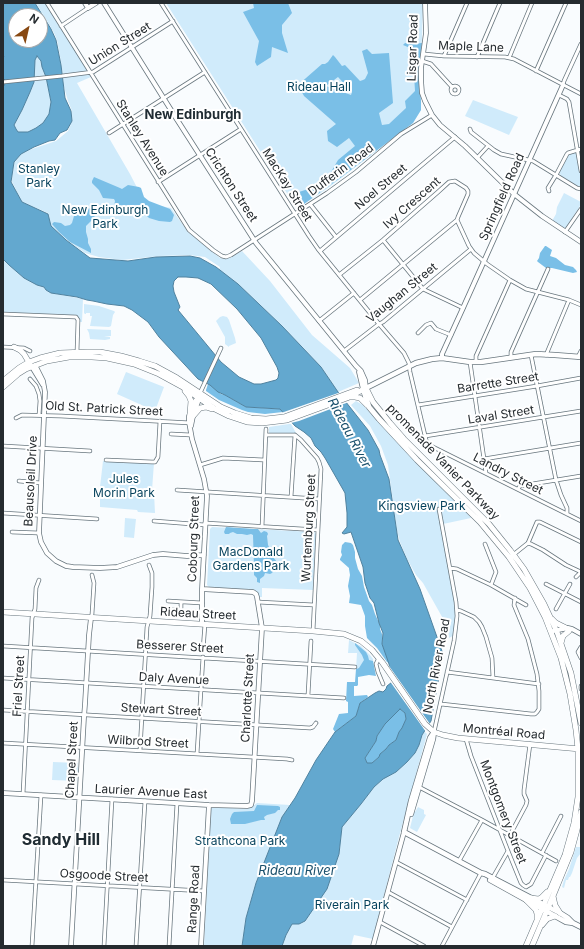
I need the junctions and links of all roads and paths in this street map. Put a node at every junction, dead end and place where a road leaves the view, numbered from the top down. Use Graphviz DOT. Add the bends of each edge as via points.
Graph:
graph roads {
  1 [pos="47,3"];
  2 [pos="85,3"];
  3 [pos="96,3"];
  4 [pos="104,3"];
  5 [pos="161,3"];
  6 [pos="425,3"];
  7 [pos="467,3"];
  8 [pos="500,3"];
  9 [pos="532,3"];
  10 [pos="566,3"];
  11 [pos="88,8"];
  12 [pos="173,21"];
  13 [pos="61,26"];
  14 [pos="581,44"];
  15 [pos="132,48"];
  16 [pos="424,54"];
  17 [pos="444,56"];
  18 [pos="477,57"];
  19 [pos="509,58"];
  20 [pos="422,61"];
  21 [pos="536,71"];
  22 [pos="205,72"];
  23 [pos="91,73"];
  24 [pos="4,82"];
  25 [pos="563,85"];
  26 [pos="452,87"];
  27 [pos="581,94"];
  28 [pos="559,95"];
  29 [pos="164,98"];
  30 [pos="432,115"];
  31 [pos="123,125"];
  32 [pos="240,129"];
  33 [pos="470,129"];
  34 [pos="109,133"];
  35 [pos="455,137"];
  36 [pos="488,146"];
  37 [pos="579,149"];
  38 [pos="200,156"];
  39 [pos="477,158"];
  40 [pos="530,160"];
  41 [pos="581,171"];
  42 [pos="556,175"];
  43 [pos="158,182"];
  44 [pos="581,189"];
  45 [pos="549,191"];
  46 [pos="514,194"];
  47 [pos="310,204"];
  48 [pos="581,210"];
  49 [pos="294,214"];
  50 [pos="457,220"];
  51 [pos="565,232"];
  52 [pos="336,237"];
  53 [pos="254,240"];
  54 [pos="383,240"];
  55 [pos="581,242"];
  56 [pos="240,249"];
  57 [pos="471,249"];
  58 [pos="320,251"];
  59 [pos="484,261"];
  60 [pos="403,264"];
  61 [pos="548,269"];
  62 [pos="339,275"];
  63 [pos="510,280"];
  64 [pos="423,289"];
  65 [pos="354,293"];
  66 [pos="539,293"];
  67 [pos="360,300"];
  68 [pos="569,300"];
  69 [pos="581,305"];
  70 [pos="462,308"];
  71 [pos="3,314"];
  72 [pos="319,321"];
  73 [pos="379,324"];
  74 [pos="418,333"];
  75 [pos="450,335"];
  76 [pos="3,347"];
  77 [pos="14,347"];
  78 [pos="221,348"];
  79 [pos="30,351"];
  80 [pos="344,351"];
  81 [pos="581,351"];
  82 [pos="22,352"];
  83 [pos="77,352"];
  84 [pos="531,355"];
  85 [pos="546,355"];
  86 [pos="511,357"];
  87 [pos="580,357"];
  88 [pos="442,358"];
  89 [pos="473,362"];
  90 [pos="32,364"];
  91 [pos="409,367"];
  92 [pos="19,368"];
  93 [pos="581,378"];
  94 [pos="30,379"];
  95 [pos="3,380"];
  96 [pos="178,385"];
  97 [pos="537,386"];
  98 [pos="3,387"];
  99 [pos="365,389"];
  100 [pos="199,396"];
  101 [pos="346,396"];
  102 [pos="475,396"];
  103 [pos="418,405"];
  104 [pos="215,409"];
  105 [pos="372,411"];
  106 [pos="581,411"];
  107 [pos="39,415"];
  108 [pos="191,415"];
  109 [pos="45,416"];
  110 [pos="543,417"];
  111 [pos="16,418"];
  112 [pos="285,418"];
  113 [pos="160,421"];
  114 [pos="190,423"];
  115 [pos="480,427"];
  116 [pos="266,429"];
  117 [pos="171,434"];
  118 [pos="190,434"];
  119 [pos="266,435"];
  120 [pos="295,435"];
  121 [pos="425,436"];
  122 [pos="581,443"];
  123 [pos="427,444"];
  124 [pos="3,446"];
  125 [pos="43,448"];
  126 [pos="550,449"];
  127 [pos="90,451"];
  128 [pos="484,459"];
  129 [pos="106,460"];
  130 [pos="264,460"];
  131 [pos="200,465"];
  132 [pos="486,473"];
  133 [pos="581,476"];
  134 [pos="556,480"];
  135 [pos="18,481"];
  136 [pos="41,483"];
  137 [pos="518,489"];
  138 [pos="177,490"];
  139 [pos="206,492"];
  140 [pos="263,495"];
  141 [pos="291,497"];
  142 [pos="319,498"];
  143 [pos="439,509"];
  144 [pos="3,514"];
  145 [pos="567,514"];
  146 [pos="40,516"];
  147 [pos="97,519"];
  148 [pos="154,521"];
  149 [pos="581,521"];
  150 [pos="205,524"];
  151 [pos="262,526"];
  152 [pos="318,530"];
  153 [pos="12,532"];
  154 [pos="39,533"];
  155 [pos="581,542"];
  156 [pos="528,543"];
  157 [pos="485,544"];
  158 [pos="204,555"];
  159 [pos="511,555"];
  160 [pos="149,565"];
  161 [pos="450,568"];
  162 [pos="581,572"];
  163 [pos="92,575"];
  164 [pos="576,577"];
  165 [pos="39,580"];
  166 [pos="546,584"];
  167 [pos="570,584"];
  168 [pos="491,585"];
  169 [pos="202,589"];
  170 [pos="565,594"];
  171 [pos="515,598"];
  172 [pos="168,601"];
  173 [pos="181,602"];
  174 [pos="258,602"];
  175 [pos="581,602"];
  176 [pos="202,603"];
  177 [pos="314,605"];
  178 [pos="526,605"];
  179 [pos="556,609"];
  180 [pos="172,610"];
  181 [pos="457,610"];
  182 [pos="3,612"];
  183 [pos="189,612"];
  184 [pos="202,612"];
  185 [pos="33,614"];
  186 [pos="550,617"];
  187 [pos="91,618"];
  188 [pos="149,621"];
  189 [pos="204,624"];
  190 [pos="262,628"];
  191 [pos="567,630"];
  192 [pos="313,631"];
  193 [pos="554,632"];
  194 [pos="581,634"];
  195 [pos="311,641"];
  196 [pos="561,644"];
  197 [pos="3,646"];
  198 [pos="30,647"];
  199 [pos="581,647"];
  200 [pos="88,650"];
  201 [pos="203,650"];
  202 [pos="146,654"];
  203 [pos="203,657"];
  204 [pos="581,658"];
  205 [pos="380,660"];
  206 [pos="260,661"];
  207 [pos="310,664"];
  208 [pos="355,667"];
  209 [pos="448,672"];
  210 [pos="3,678"];
  211 [pos="493,678"];
  212 [pos="28,679"];
  213 [pos="86,682"];
  214 [pos="383,684"];
  215 [pos="539,684"];
  216 [pos="144,686"];
  217 [pos="201,689"];
  218 [pos="259,693"];
  219 [pos="308,695"];
  220 [pos="344,698"];
  221 [pos="441,704"];
  222 [pos="3,710"];
  223 [pos="27,712"];
  224 [pos="84,715"];
  225 [pos="142,718"];
  226 [pos="200,721"];
  227 [pos="316,723"];
  228 [pos="581,723"];
  229 [pos="257,725"];
  230 [pos="428,728"];
  231 [pos="434,732"];
  232 [pos="466,739"];
  233 [pos="3,743"];
  234 [pos="25,744"];
  235 [pos="530,744"];
  236 [pos="82,747"];
  237 [pos="580,749"];
  238 [pos="140,750"];
  239 [pos="197,754"];
  240 [pos="255,757"];
  241 [pos="292,760"];
  242 [pos="417,786"];
  243 [pos="3,794"];
  244 [pos="23,794"];
  245 [pos="41,796"];
  246 [pos="80,798"];
  247 [pos="112,799"];
  248 [pos="144,801"];
  249 [pos="177,803"];
  250 [pos="209,805"];
  251 [pos="251,805"];
  252 [pos="581,812"];
  253 [pos="561,816"];
  254 [pos="482,820"];
  255 [pos="500,830"];
  256 [pos="404,832"];
  257 [pos="510,835"];
  258 [pos="508,851"];
  259 [pos="542,853"];
  260 [pos="546,856"];
  261 [pos="556,861"];
  262 [pos="396,862"];
  263 [pos="459,862"];
  264 [pos="481,873"];
  265 [pos="3,880"];
  266 [pos="492,880"];
  267 [pos="36,881"];
  268 [pos="554,883"];
  269 [pos="75,884"];
  270 [pos="108,885"];
  271 [pos="140,888"];
  272 [pos="172,889"];
  273 [pos="204,891"];
  274 [pos="388,892"];
  275 [pos="553,896"];
  276 [pos="528,899"];
  277 [pos="467,900"];
  278 [pos="545,908"];
  279 [pos="560,913"];
  280 [pos="555,916"];
  281 [pos="380,922"];
  282 [pos="573,923"];
  283 [pos="452,927"];
  284 [pos="537,927"];
  285 [pos="581,927"];
  286 [pos="32,946"];
  287 [pos="71,946"];
  288 [pos="104,946"];
  289 [pos="136,946"];
  290 [pos="169,946"];
  291 [pos="201,946"];
  292 [pos="373,946"];
  293 [pos="424,946"];
  294 [pos="442,946"];
  295 [pos="526,946"];
  296 [pos="532,946"];
  1 -- 13 [label="street, Stanley Avenue"];
  2 -- 11 [label="street"];
  3 -- 11 [label="street"];
  4 -- 15 [label="street, Crichton Street"];
  5 -- 12 [label="street, MacKay Street"];
  6 -- 16 [label="street, Lisgar Road"];
  7 -- 17 [label="street"];
  8 -- 18 [label="street"];
  9 -- 19 [label="street"];
  10 -- 21 [label="street"];
  11 -- 13 [label="street"];
  12 -- 15 [label="street, Union Street"];
  12 -- 22 [label="street, MacKay Street"];
  13 -- 23 [label="street, Stanley Avenue"];
  14 -- 25 [label="street, Springfield Road"];
  15 -- 23 [label="street, Union Street"];
  15 -- 29 [label="street, Crichton Street"];
  16 -- 17 [label="street, Maple Lane"];
  16 -- 20 [label="street, Lisgar Road"];
  17 -- 18 [label="street, Maple Lane"];
  18 -- 19 [label="street, Maple Lane"];
  19 -- 21 [label="street, Maple Lane"];
  20 -- 26 [label="street" via="431,64"];
  20 -- 30 [label="street, Lisgar Road" via="422,93"];
  21 -- 25 [label="street, Maple Lane"];
  22 -- 29 [label="street"];
  22 -- 32 [label="street, MacKay Street"];
  23 -- 24 [label="street, Union Street"];
  23 -- 31 [label="street, Stanley Avenue"];
  25 -- 27 [label="street, Maple Lane"];
  25 -- 28 [label="street, Springfield Road"];
  28 -- 37 [label="street" via="569,102"];
  28 -- 40 [label="street, Springfield Road"];
  29 -- 31 [label="street"];
  29 -- 38 [label="street, Crichton Street"];
  30 -- 35 [label="street, Lisgar Road"];
  30 -- 47 [label="street, Dufferin Road" via="401,134 356,172"];
  31 -- 34 [label="street"];
  31 -- 43 [label="street, Stanley Avenue"];
  32 -- 38 [label="street"];
  32 -- 49 [label="street, MacKay Street"];
  33 -- 36 [label="street"];
  35 -- 39 [label="street, Lisgar Road"];
  35 -- 52 [label="street, Noel Street"];
  36 -- 39 [label="street"];
  36 -- 40 [label="street" via="501,154"];
  37 -- 41 [label="street"];
  37 -- 42 [label="street" via="567,154"];
  38 -- 43 [label="street"];
  38 -- 53 [label="street, Crichton Street"];
  39 -- 46 [label="street, Lisgar Road"];
  40 -- 42 [label="street"];
  40 -- 46 [label="street, Springfield Road"];
  42 -- 44 [label="street"];
  42 -- 45 [label="street" via="548,188"];
  43 -- 56 [label="street, Stanley Avenue" via="193,234 222,256 229,256"];
  46 -- 51 [label="street, Lisgar Road"];
  46 -- 59 [label="street, Springfield Road"];
  47 -- 49 [label="street, Dufferin Road"];
  47 -- 52 [label="street"];
  48 -- 51 [label="street"];
  49 -- 53 [label="street, Dufferin Road"];
  49 -- 58 [label="street, MacKay Street"];
  50 -- 54 [label="street, Ivy Crescent" via="468,191 458,182 452,181"];
  50 -- 57 [label="street"];
  50 -- 60 [label="street, Ivy Crescent"];
  51 -- 55 [label="street, Lisgar Road"];
  52 -- 58 [label="street, Noel Street"];
  53 -- 56 [label="street, Dufferin Road"];
  53 -- 72 [label="street, Crichton Street"];
  54 -- 60 [label="street"];
  54 -- 62 [label="street, Ivy Crescent"];
  57 -- 59 [label="street"];
  57 -- 64 [label="street, Vaughan Street"];
  58 -- 62 [label="street, MacKay Street"];
  59 -- 63 [label="street"];
  59 -- 70 [label="street, Springfield Road"];
  60 -- 64 [label="street"];
  60 -- 67 [label="street, Ivy Crescent"];
  61 -- 66 [label="street"];
  62 -- 65 [label="street, MacKay Street"];
  63 -- 66 [label="street"];
  63 -- 89 [label="street"];
  64 -- 70 [label="street"];
  64 -- 73 [label="street, Vaughan Street"];
  65 -- 67 [label="street, MacKay Street"];
  65 -- 72 [label="street"];
  66 -- 68 [label="street"];
  66 -- 86 [label="street" via="511,352"];
  67 -- 73 [label="street, MacKay Street"];
  68 -- 69 [label="street"];
  68 -- 85 [label="street"];
  70 -- 75 [label="street, Springfield Road"];
  71 -- 83 [label="street" via="76,317"];
  72 -- 80 [label="street, Crichton Street"];
  73 -- 80 [label="street, Vaughan Street"];
  73 -- 91 [label="street, MacKay Street" via="404,353"];
  74 -- 75 [label="street" via="431,322 436,329"];
  75 -- 88 [label="street, Springfield Road"];
  76 -- 77 [label="street"];
  77 -- 79 [label="street"];
  77 -- 82 [label="main road"];
  78 -- 100 [label="street"];
  80 -- 99 [label="street, Crichton Street" via="356,366"];
  81 -- 87 [label="street"];
  82 -- 90 [label="main road"];
  82 -- 92 [label="main road" via="23,360"];
  83 -- 90 [label="main road" via="53,354"];
  83 -- 100 [label="main road" via="115,354 145,362 173,376"];
  84 -- 85 [label="main road"];
  84 -- 86 [label="main road"];
  84 -- 97 [label="street"];
  85 -- 87 [label="main road"];
  86 -- 89 [label="main road"];
  88 -- 89 [label="main road"];
  88 -- 91 [label="main road"];
  89 -- 102 [label="street"];
  90 -- 92 [label="main road"];
  90 -- 96 [label="main road" via="69,357 108,358 147,369"];
  90 -- 98 [label="main road"];
  90 -- 109 [label="street, Beausoleil Drive" via="45,389"];
  91 -- 99 [label="main road"];
  91 -- 103 [label="street, MacKay Street"];
  92 -- 95 [label="main road"];
  93 -- 97 [label="street, Barrette Street"];
  94 -- 107 [label="street" via="39,394"];
  96 -- 100 [label="main road"];
  96 -- 108 [label="main road" via="190,398"];
  97 -- 102 [label="street, Barrette Street"];
  97 -- 110 [label="street"];
  99 -- 101 [label="main road"];
  99 -- 105 [label="main road, promenade Vanier Parkway" via="367,402"];
  99 -- 159 [label="main road, promenade Vanier Parkway" via="404,439 488,524"];
  100 -- 104 [label="main road"];
  100 -- 108 [label="street, Cobourg Street"];
  100 -- 112 [label="main road" via="246,417"];
  101 -- 105 [label="main road" via="360,398"];
  101 -- 112 [label="main road"];
  102 -- 103 [label="street, Barrette Street"];
  102 -- 115 [label="street"];
  103 -- 121 [label="street, MacKay Street"];
  104 -- 108 [label="main road" via="202,408"];
  104 -- 112 [label="main road" via="247,422 265,423"];
  105 -- 159 [label="main road, promenade Vanier Parkway"];
  106 -- 110 [label="street, Laval Street"];
  107 -- 109 [label="street, Old St. Patrick Street"];
  107 -- 111 [label="street, Old St. Patrick Street" via="22,415"];
  108 -- 114 [label="street, Cobourg Street"];
  109 -- 113 [label="street, Old St. Patrick Street"];
  109 -- 125 [label="street, Beausoleil Drive"];
  110 -- 115 [label="street, Laval Street"];
  110 -- 126 [label="street"];
  113 -- 114 [label="street, Old St. Patrick Street"];
  113 -- 129 [label="street" via="156,461"];
  114 -- 118 [label="street, Cobourg Street"];
  115 -- 121 [label="street, Laval Street"];
  115 -- 128 [label="street"];
  116 -- 119 [label="street"];
  117 -- 118 [label="street"];
  118 -- 131 [label="street, Cobourg Street"];
  119 -- 120 [label="street"];
  119 -- 130 [label="street"];
  120 -- 141 [label="street"];
  120 -- 142 [label="street, Wurtemburg Street" via="320,462"];
  121 -- 123 [label="street, MacKay Street"];
  122 -- 126 [label="street"];
  123 -- 132 [label="street, Landry Street"];
  124 -- 125 [label="street"];
  125 -- 127 [label="street"];
  125 -- 136 [label="street, Beausoleil Drive"];
  126 -- 128 [label="street"];
  126 -- 134 [label="street"];
  128 -- 132 [label="street"];
  130 -- 131 [label="street" via="223,458"];
  130 -- 140 [label="street"];
  131 -- 139 [label="street, Cobourg Street"];
  132 -- 137 [label="street, Landry Street"];
  133 -- 134 [label="street"];
  134 -- 137 [label="street" via="520,486"];
  134 -- 145 [label="street"];
  135 -- 136 [label="street"];
  136 -- 146 [label="street, Beausoleil Drive"];
  137 -- 145 [label="street, Landry Street"];
  138 -- 139 [label="street"];
  139 -- 140 [label="street"];
  139 -- 150 [label="street, Cobourg Street"];
  140 -- 141 [label="street"];
  140 -- 151 [label="street"];
  141 -- 142 [label="street"];
  142 -- 152 [label="street, Wurtemburg Street"];
  143 -- 161 [label="street, North River Road"];
  144 -- 146 [label="street"];
  145 -- 149 [label="street, Landry Street"];
  146 -- 147 [label="street"];
  146 -- 154 [label="street, Beausoleil Drive"];
  148 -- 150 [label="street"];
  150 -- 151 [label="street"];
  150 -- 158 [label="street, Cobourg Street"];
  151 -- 152 [label="street"];
  152 -- 177 [label="street, Wurtemburg Street"];
  153 -- 154 [label="street"];
  154 -- 158 [label="street, Beausoleil Drive" via="42,545 49,555 70,567 108,568 163,554"];
  155 -- 156 [label="street" via="537,522"];
  156 -- 159 [label="street"];
  156 -- 162 [label="street"];
  157 -- 168 [label="street" via="496,572"];
  158 -- 169 [label="street, Cobourg Street"];
  159 -- 186 [label="main road, promenade Vanier Parkway" via="530,578"];
  159 -- 193 [label="main road"];
  160 -- 188 [label="street" via="152,573"];
  161 -- 168 [label="street"];
  161 -- 181 [label="street, North River Road"];
  162 -- 164 [label="street"];
  163 -- 187 [label="street, Chapel Street" via="94,583"];
  165 -- 185 [label="street, Friel Street"];
  166 -- 170 [label="street"];
  167 -- 170 [label="street"];
  168 -- 171 [label="street"];
  169 -- 174 [label="street, Charlotte Street" via="253,592"];
  169 -- 176 [label="street, Cobourg Street"];
  170 -- 175 [label="street"];
  170 -- 179 [label="street"];
  171 -- 178 [label="street"];
  171 -- 215 [label="street" via="514,605 528,639"];
  172 -- 173 [label="street"];
  173 -- 176 [label="street"];
  173 -- 180 [label="street" via="180,610"];
  174 -- 177 [label="street"];
  174 -- 190 [label="street, Charlotte Street"];
  176 -- 184 [label="street, Cobourg Street"];
  177 -- 192 [label="street, Wurtemburg Street"];
  181 -- 209 [label="street, North River Road"];
  181 -- 211 [label="street" via="480,622 492,658"];
  182 -- 185 [label="main road, Rideau Street"];
  183 -- 184 [label="street"];
  184 -- 189 [label="street, Cobourg Street"];
  185 -- 187 [label="main road, Rideau Street"];
  185 -- 198 [label="street, Friel Street"];
  186 -- 191 [label="main road"];
  186 -- 193 [label="main road, promenade Vanier Parkway"];
  187 -- 188 [label="main road, Rideau Street"];
  187 -- 200 [label="street, Chapel Street"];
  188 -- 189 [label="main road, Rideau Street"];
  188 -- 202 [label="street"];
  189 -- 190 [label="main road, Rideau Street"];
  189 -- 201 [label="street, Cobourg Street"];
  190 -- 192 [label="main road, Rideau Street"];
  190 -- 206 [label="street, Charlotte Street"];
  191 -- 193 [label="street"];
  191 -- 194 [label="street" via="572,629"];
  191 -- 196 [label="main road"];
  192 -- 205 [label="main road, Rideau Street" via="349,635 365,643"];
  193 -- 196 [label="main road, promenade Vanier Parkway"];
  193 -- 237 [label="main road" via="570,694"];
  195 -- 207 [label="street"];
  196 -- 228 [label="main road, promenade Vanier Parkway" via="571,673"];
  197 -- 198 [label="street, Besserer Street"];
  198 -- 200 [label="street, Besserer Street"];
  198 -- 212 [label="street, Friel Street"];
  199 -- 204 [label="street" via="578,652"];
  200 -- 202 [label="street, Besserer Street"];
  200 -- 213 [label="street, Chapel Street"];
  202 -- 203 [label="street, Besserer Street"];
  202 -- 216 [label="street"];
  203 -- 206 [label="street, Besserer Street"];
  203 -- 217 [label="street"];
  205 -- 214 [label="street" via="376,664"];
  205 -- 230 [label="main road, Rideau Street"];
  206 -- 207 [label="street, Besserer Street"];
  206 -- 218 [label="street, Charlotte Street"];
  207 -- 208 [label="street, Besserer Street"];
  207 -- 219 [label="street"];
  209 -- 211 [label="street"];
  209 -- 221 [label="street, North River Road"];
  210 -- 212 [label="street, Daly Avenue"];
  211 -- 215 [label="street"];
  212 -- 213 [label="street, Daly Avenue"];
  212 -- 223 [label="street, Friel Street"];
  213 -- 216 [label="street, Daly Avenue"];
  213 -- 224 [label="street, Chapel Street"];
  215 -- 221 [label="street" via="539,707 534,714"];
  216 -- 217 [label="street, Daly Avenue"];
  216 -- 225 [label="street"];
  217 -- 218 [label="street, Daly Avenue"];
  217 -- 226 [label="street"];
  218 -- 219 [label="street, Daly Avenue"];
  218 -- 229 [label="street, Charlotte Street"];
  219 -- 220 [label="street, Daly Avenue"];
  221 -- 231 [label="street, North River Road"];
  222 -- 223 [label="street, Stewart Street"];
  223 -- 224 [label="street, Stewart Street"];
  223 -- 234 [label="street, Friel Street"];
  224 -- 225 [label="street, Stewart Street"];
  224 -- 236 [label="street, Chapel Street"];
  225 -- 226 [label="street, Stewart Street"];
  225 -- 238 [label="street"];
  226 -- 229 [label="street, Stewart Street"];
  226 -- 239 [label="street"];
  227 -- 229 [label="street, Stewart Street" via="310,728"];
  229 -- 240 [label="street, Charlotte Street"];
  230 -- 231 [label="main road, Montréal Road"];
  231 -- 232 [label="main road, Montréal Road"];
  231 -- 242 [label="main road, North River Road"];
  232 -- 235 [label="main road, Montréal Road"];
  232 -- 255 [label="street, Montgomery Street"];
  233 -- 234 [label="street, Wilbrod Street"];
  234 -- 236 [label="street, Wilbrod Street"];
  234 -- 244 [label="street, Friel Street"];
  235 -- 237 [label="main road, Montréal Road"];
  235 -- 257 [label="street" via="524,792 526,805"];
  236 -- 238 [label="street, Wilbrod Street"];
  236 -- 246 [label="street, Chapel Street"];
  237 -- 268 [label="main road" via="576,814"];
  238 -- 239 [label="street, Wilbrod Street"];
  239 -- 240 [label="street, Wilbrod Street"];
  240 -- 241 [label="street, Wilbrod Street"];
  240 -- 251 [label="street, Charlotte Street"];
  242 -- 254 [label="street"];
  242 -- 256 [label="main road, North River Road"];
  243 -- 244 [label="street, Laurier Avenue East"];
  244 -- 245 [label="street, Laurier Avenue East"];
  245 -- 246 [label="street, Laurier Avenue East"];
  245 -- 267 [label="street"];
  246 -- 247 [label="street, Laurier Avenue East"];
  246 -- 269 [label="street, Chapel Street"];
  247 -- 248 [label="street, Laurier Avenue East"];
  247 -- 270 [label="street"];
  248 -- 249 [label="street, Laurier Avenue East"];
  248 -- 271 [label="street"];
  249 -- 250 [label="street, Laurier Avenue East"];
  249 -- 272 [label="street"];
  250 -- 251 [label="street, Laurier Avenue East"];
  250 -- 273 [label="street, Range Road"];
  252 -- 275 [label="main road" via="573,846"];
  253 -- 259 [label="street"];
  254 -- 255 [label="street"];
  254 -- 263 [label="street"];
  255 -- 257 [label="street"];
  255 -- 258 [label="street, Montgomery Street"];
  256 -- 262 [label="street, North River Road"];
  256 -- 263 [label="main road"];
  257 -- 259 [label="street"];
  258 -- 260 [label="street, Montgomery Street" via="521,883 526,887 532,883"];
  258 -- 266 [label="street"];
  259 -- 260 [label="street"];
  260 -- 261 [label="street"];
  262 -- 274 [label="street, North River Road"];
  262 -- 277 [label="street"];
  263 -- 264 [label="main road"];
  264 -- 266 [label="main road"];
  264 -- 277 [label="street"];
  265 -- 267 [label="street, Osgoode Street"];
  266 -- 276 [label="main road"];
  267 -- 269 [label="street, Osgoode Street"];
  267 -- 286 [label="street"];
  268 -- 276 [label="main road" via="543,897"];
  268 -- 278 [label="main road"];
  269 -- 270 [label="street, Osgoode Street"];
  269 -- 287 [label="street, Chapel Street"];
  270 -- 271 [label="street, Osgoode Street"];
  270 -- 288 [label="street"];
  271 -- 272 [label="street, Osgoode Street"];
  271 -- 289 [label="street"];
  272 -- 273 [label="street, Osgoode Street"];
  272 -- 290 [label="street"];
  273 -- 291 [label="street, Range Road"];
  274 -- 281 [label="street, North River Road"];
  274 -- 283 [label="street"];
  275 -- 278 [label="main road"];
  275 -- 279 [label="main road"];
  276 -- 278 [label="main road"];
  276 -- 284 [label="main road" via="537,911"];
  277 -- 283 [label="street"];
  278 -- 279 [label="main road"];
  278 -- 280 [label="main road"];
  278 -- 284 [label="main road"];
  279 -- 282 [label="main road"];
  280 -- 282 [label="main road"];
  280 -- 284 [label="main road"];
  281 -- 292 [label="street, North River Road"];
  281 -- 293 [label="street"];
  282 -- 285 [label="main road"];
  283 -- 294 [label="street"];
  284 -- 295 [label="main road"];
  284 -- 296 [label="main road"];
}
